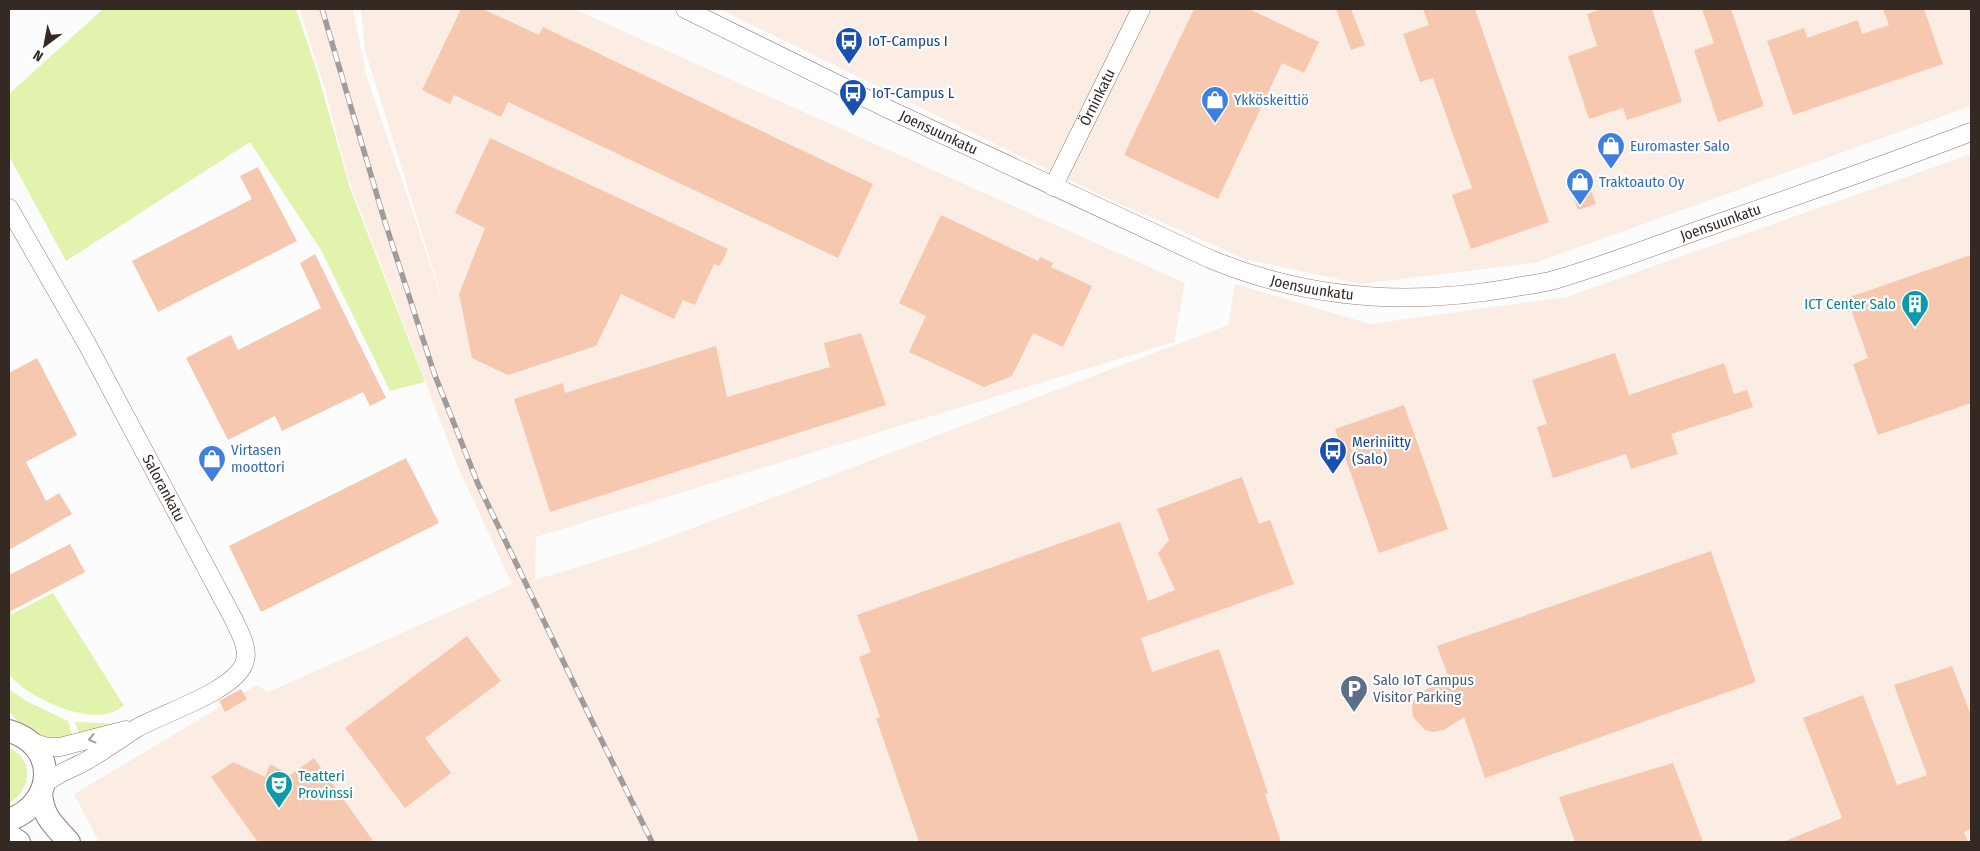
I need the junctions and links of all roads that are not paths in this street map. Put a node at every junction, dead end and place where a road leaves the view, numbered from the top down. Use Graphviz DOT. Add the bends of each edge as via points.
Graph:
graph roads {
  1 [pos="685,9"];
  2 [pos="1141,9"];
  3 [pos="1971,132"];
  4 [pos="1053,186"];
  5 [pos="9,208"];
  6 [pos="139,727"];
  7 [pos="16,732"];
  8 [pos="42,790"];
  9 [pos="9,820"];
  10 [pos="9,834"];
  11 [pos="19,842"];
  12 [pos="70,842"];
  1 -- 4 [label="street, Joensuunkatu"];
  2 -- 4 [label="street, Örninkatu"];
  3 -- 4 [label="street, Joensuunkatu" via="1846,179 1552,280 1470,295 1423,298 1332,293 1256,277 1182,248"];
  5 -- 6 [label="street, Salorankatu" via="87,344 244,644 244,663 234,677"];
  6 -- 7 [label="street, Salorankatu, one-way" via="60,747 47,747"];
  6 -- 8 [label="street, Salorankatu" via="50,780"];
  7 -- 8 [label="main road" via="37,750 43,761"];
  8 -- 9 [label="main road" via="31,808"];
  8 -- 12 [label="main road" via="42,805 48,819"];
  10 -- 11 [label="main road"];
}
